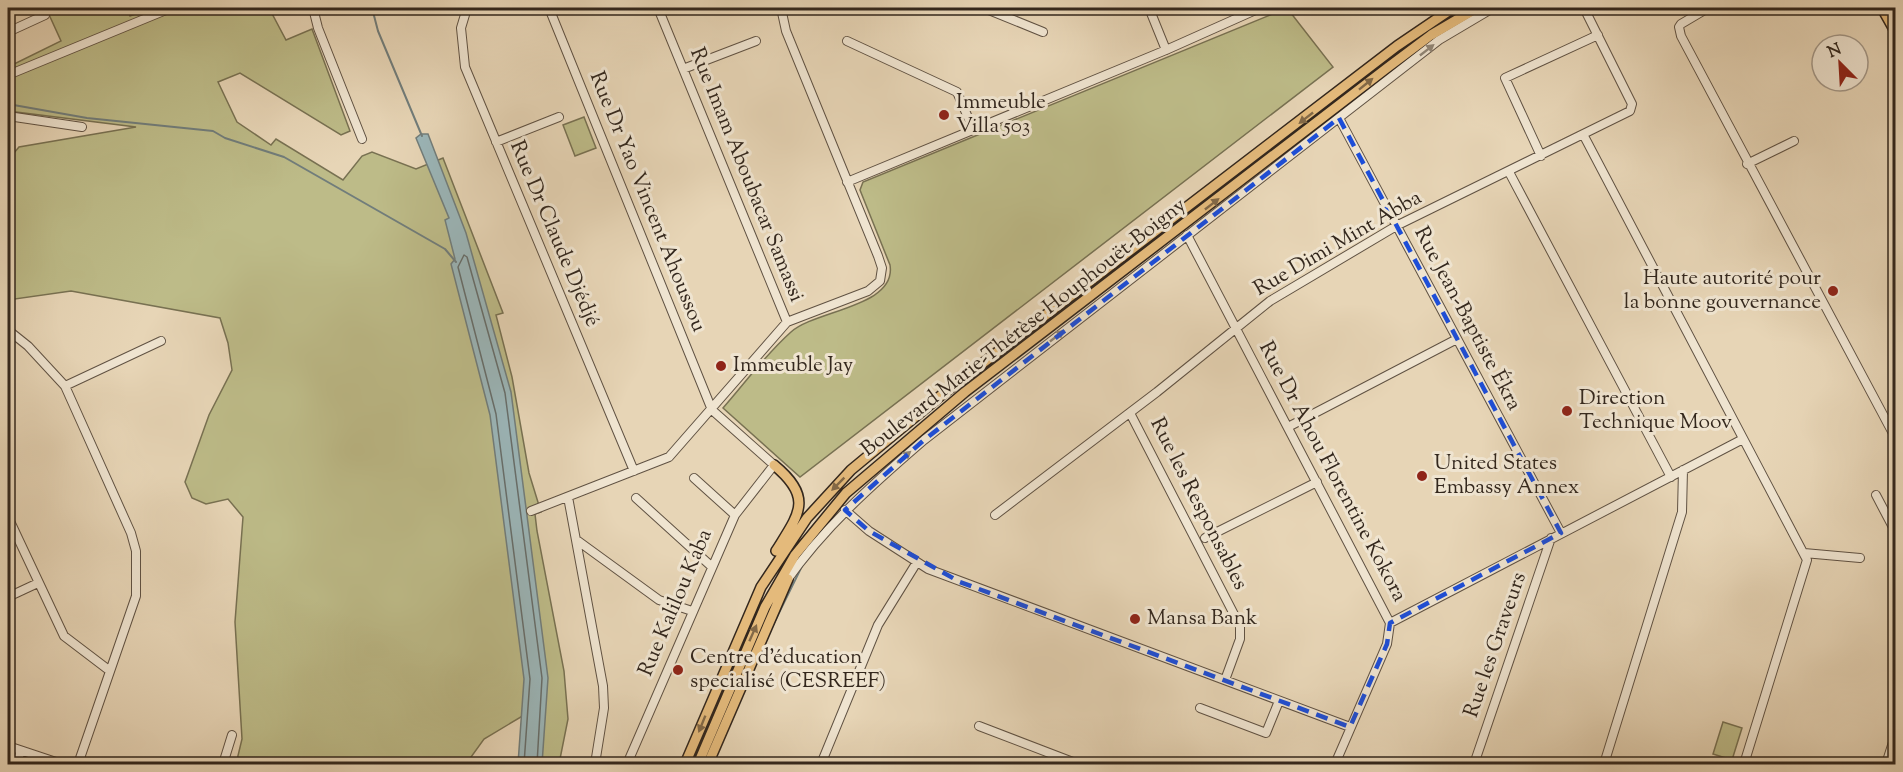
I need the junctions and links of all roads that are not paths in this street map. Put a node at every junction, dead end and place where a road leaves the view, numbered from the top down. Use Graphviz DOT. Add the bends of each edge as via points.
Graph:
graph roads {
  1 [pos="171,8"];
  2 [pos="313,8"];
  3 [pos="466,8"];
  4 [pos="549,8"];
  5 [pos="658,8"];
  6 [pos="781,8"];
  7 [pos="984,8"];
  8 [pos="1149,8"];
  9 [pos="1260,8"];
  10 [pos="1454,8"];
  11 [pos="1477,8"];
  12 [pos="1493,8"];
  13 [pos="1584,8"];
  14 [pos="1708,8"];
  15 [pos="1882,8"];
  16 [pos="45,15"];
  17 [pos="8,32"];
  18 [pos="1043,33"];
  19 [pos="1896,33"];
  20 [pos="1598,35"];
  21 [pos="756,41"];
  22 [pos="847,41"];
  23 [pos="1166,50"];
  24 [pos="683,69"];
  25 [pos="8,75"];
  26 [pos="8,116"];
  27 [pos="559,117"];
  28 [pos="1340,120"];
  29 [pos="82,127"];
  30 [pos="973,129"];
  31 [pos="1584,136"];
  32 [pos="362,139"];
  33 [pos="1794,141"];
  34 [pos="496,142"];
  35 [pos="1541,156"];
  36 [pos="1747,164"];
  37 [pos="1509,172"];
  38 [pos="847,182"];
  39 [pos="1398,225"];
  40 [pos="1187,235"];
  41 [pos="787,322"];
  42 [pos="1236,328"];
  43 [pos="8,330"];
  44 [pos="1457,339"];
  45 [pos="161,341"];
  46 [pos="64,386"];
  47 [pos="712,410"];
  48 [pos="1130,413"];
  49 [pos="1288,427"];
  50 [pos="1743,439"];
  51 [pos="1896,439"];
  52 [pos="774,465"];
  53 [pos="1683,470"];
  54 [pos="634,471"];
  55 [pos="1671,477"];
  56 [pos="694,478"];
  57 [pos="1317,482"];
  58 [pos="1876,495"];
  59 [pos="568,497"];
  60 [pos="636,498"];
  61 [pos="845,510"];
  62 [pos="531,511"];
  63 [pos="735,515"];
  64 [pos="995,515"];
  65 [pos="8,517"];
  66 [pos="1895,527"];
  67 [pos="1561,533"];
  68 [pos="1205,538"];
  69 [pos="1551,538"];
  70 [pos="578,541"];
  71 [pos="1804,553"];
  72 [pos="1860,558"];
  73 [pos="917,562"];
  74 [pos="711,566"];
  75 [pos="788,579"];
  76 [pos="38,583"];
  77 [pos="761,587"];
  78 [pos="8,597"];
  79 [pos="765,606"];
  80 [pos="692,611"];
  81 [pos="1390,623"];
  82 [pos="110,671"];
  83 [pos="1225,680"];
  84 [pos="1280,700"];
  85 [pos="1200,708"];
  86 [pos="979,726"];
  87 [pos="1350,727"];
  88 [pos="1896,733"];
  89 [pos="232,735"];
  90 [pos="8,746"];
  91 [pos="21,751"];
  92 [pos="16,765"];
  93 [pos="62,765"];
  94 [pos="78,765"];
  95 [pos="223,765"];
  96 [pos="596,765"];
  97 [pos="627,765"];
  98 [pos="685,765"];
  99 [pos="698,765"];
  100 [pos="708,765"];
  101 [pos="821,765"];
  102 [pos="1078,765"];
  103 [pos="1335,765"];
  104 [pos="1474,765"];
  105 [pos="1604,765"];
  106 [pos="1744,765"];
  107 [pos="1886,765"];
  1 -- 25 [label="street"];
  2 -- 32 [label="street"];
  3 -- 34 [label="street, Rue Dr Claude Djédjé" via="461,28 465,67"];
  4 -- 47 [label="street, Rue Dr Yao Vincent Ahoussou"];
  5 -- 24 [label="street, Rue Imam Aboubacar Samassi"];
  6 -- 38 [label="street" via="786,31"];
  7 -- 18 [label="street"];
  8 -- 23 [label="street"];
  9 -- 23 [label="street"];
  10 -- 77 [label="main road, Boulevard Marie-Thérèse Houphouët-Boigny, one-way" via="1397,46 912,419 824,498 787,545"];
  79 -- 11 [label="main road, Boulevard Marie-Thérèse Houphouët-Boigny, one-way" via="816,526 884,458 1387,68 1431,35"];
  28 -- 12 [label="street, one-way" via="1439,40"];
  13 -- 20 [label="street, Rue Dimi Mint Abba"];
  14 -- 36 [label="street" via="1678,27"];
  15 -- 19 [label="main road"];
  16 -- 17 [label="street"];
  20 -- 31 [label="street, Rue Dimi Mint Abba" via="1632,108"];
  20 -- 35 [label="street" via="1505,78"];
  21 -- 24 [label="street"];
  22 -- 30 [label="street" via="957,92"];
  23 -- 30 [label="street"];
  24 -- 41 [label="street, Rue Imam Aboubacar Samassi"];
  26 -- 29 [label="street"];
  27 -- 34 [label="street"];
  28 -- 39 [label="street, Rue Jean-Baptiste Ékra"];
  28 -- 40 [label="street"];
  30 -- 38 [label="street"];
  31 -- 35 [label="street, Rue Dimi Mint Abba"];
  31 -- 50 [label="street"];
  33 -- 36 [label="street"];
  34 -- 54 [label="street, Rue Dr Claude Djédjé"];
  35 -- 37 [label="street, Rue Dimi Mint Abba"];
  36 -- 51 [label="street"];
  37 -- 39 [label="street, Rue Dimi Mint Abba"];
  37 -- 55 [label="street"];
  38 -- 41 [label="street" via="878,256 882,278 868,291"];
  39 -- 42 [label="street, Rue Dimi Mint Abba" via="1270,301"];
  39 -- 44 [label="street, Rue Jean-Baptiste Ékra"];
  40 -- 42 [label="street, Rue Dr Ahou Florentine Kokora"];
  61 -- 40 [label="street, one-way" via="924,440"];
  41 -- 47 [label="street"];
  42 -- 48 [label="street, Rue Dimi Mint Abba"];
  42 -- 49 [label="street, Rue Dr Ahou Florentine Kokora"];
  43 -- 46 [label="street"];
  44 -- 49 [label="street"];
  44 -- 67 [label="street, Rue Jean-Baptiste Ékra"];
  45 -- 46 [label="street"];
  46 -- 82 [label="street" via="136,551 136,596"];
  47 -- 52 [label="street"];
  47 -- 54 [label="street" via="669,457"];
  48 -- 64 [label="street, Rue Dimi Mint Abba"];
  48 -- 83 [label="street, Rue les Responsables" via="1240,626 1240,639"];
  49 -- 57 [label="street, Rue Dr Ahou Florentine Kokora"];
  50 -- 53 [label="street"];
  50 -- 71 [label="street"];
  52 -- 63 [label="street, Rue Kalilou Kaba"];
  52 -- 77 [label="main road" via="793,483 800,506 766,569"];
  53 -- 55 [label="street"];
  53 -- 105 [label="street" via="1682,512"];
  54 -- 59 [label="street"];
  55 -- 67 [label="street"];
  56 -- 63 [label="street"];
  57 -- 68 [label="street"];
  57 -- 81 [label="street, Rue Dr Ahou Florentine Kokora"];
  58 -- 66 [label="street"];
  59 -- 62 [label="street"];
  59 -- 70 [label="street"];
  60 -- 74 [label="street"];
  61 -- 73 [label="street"];
  61 -- 75 [label="street"];
  63 -- 74 [label="street, Rue Kalilou Kaba"];
  65 -- 76 [label="street"];
  67 -- 69 [label="street"];
  69 -- 81 [label="street"];
  69 -- 104 [label="street, Rue les Graveurs"];
  70 -- 80 [label="street" via="659,600"];
  70 -- 96 [label="street" via="603,686"];
  71 -- 72 [label="street"];
  71 -- 106 [label="street" via="1805,569"];
  73 -- 83 [label="street" via="960,582"];
  73 -- 101 [label="street" via="878,625"];
  74 -- 80 [label="street, Rue Kalilou Kaba"];
  75 -- 79 [label="street"];
  75 -- 100 [label="main road"];
  76 -- 78 [label="street"];
  76 -- 82 [label="street" via="66,638"];
  77 -- 98 [label="main road, Boulevard Marie-Thérèse Houphouët-Boigny, one-way"];
  99 -- 79 [label="main road, Boulevard Marie-Thérèse Houphouët-Boigny, one-way"];
  80 -- 97 [label="street, Rue Kalilou Kaba"];
  81 -- 87 [label="street, Rue Dr Ahou Florentine Kokora" via="1387,644"];
  82 -- 94 [label="street"];
  83 -- 84 [label="street"];
  84 -- 85 [label="street" via="1266,734"];
  84 -- 87 [label="street"];
  86 -- 102 [label="street"];
  87 -- 103 [label="street, Rue Dr Ahou Florentine Kokora"];
  88 -- 107 [label="street"];
  89 -- 95 [label="street"];
  90 -- 91 [label="street"];
  91 -- 92 [label="street"];
  91 -- 93 [label="street"];
}
